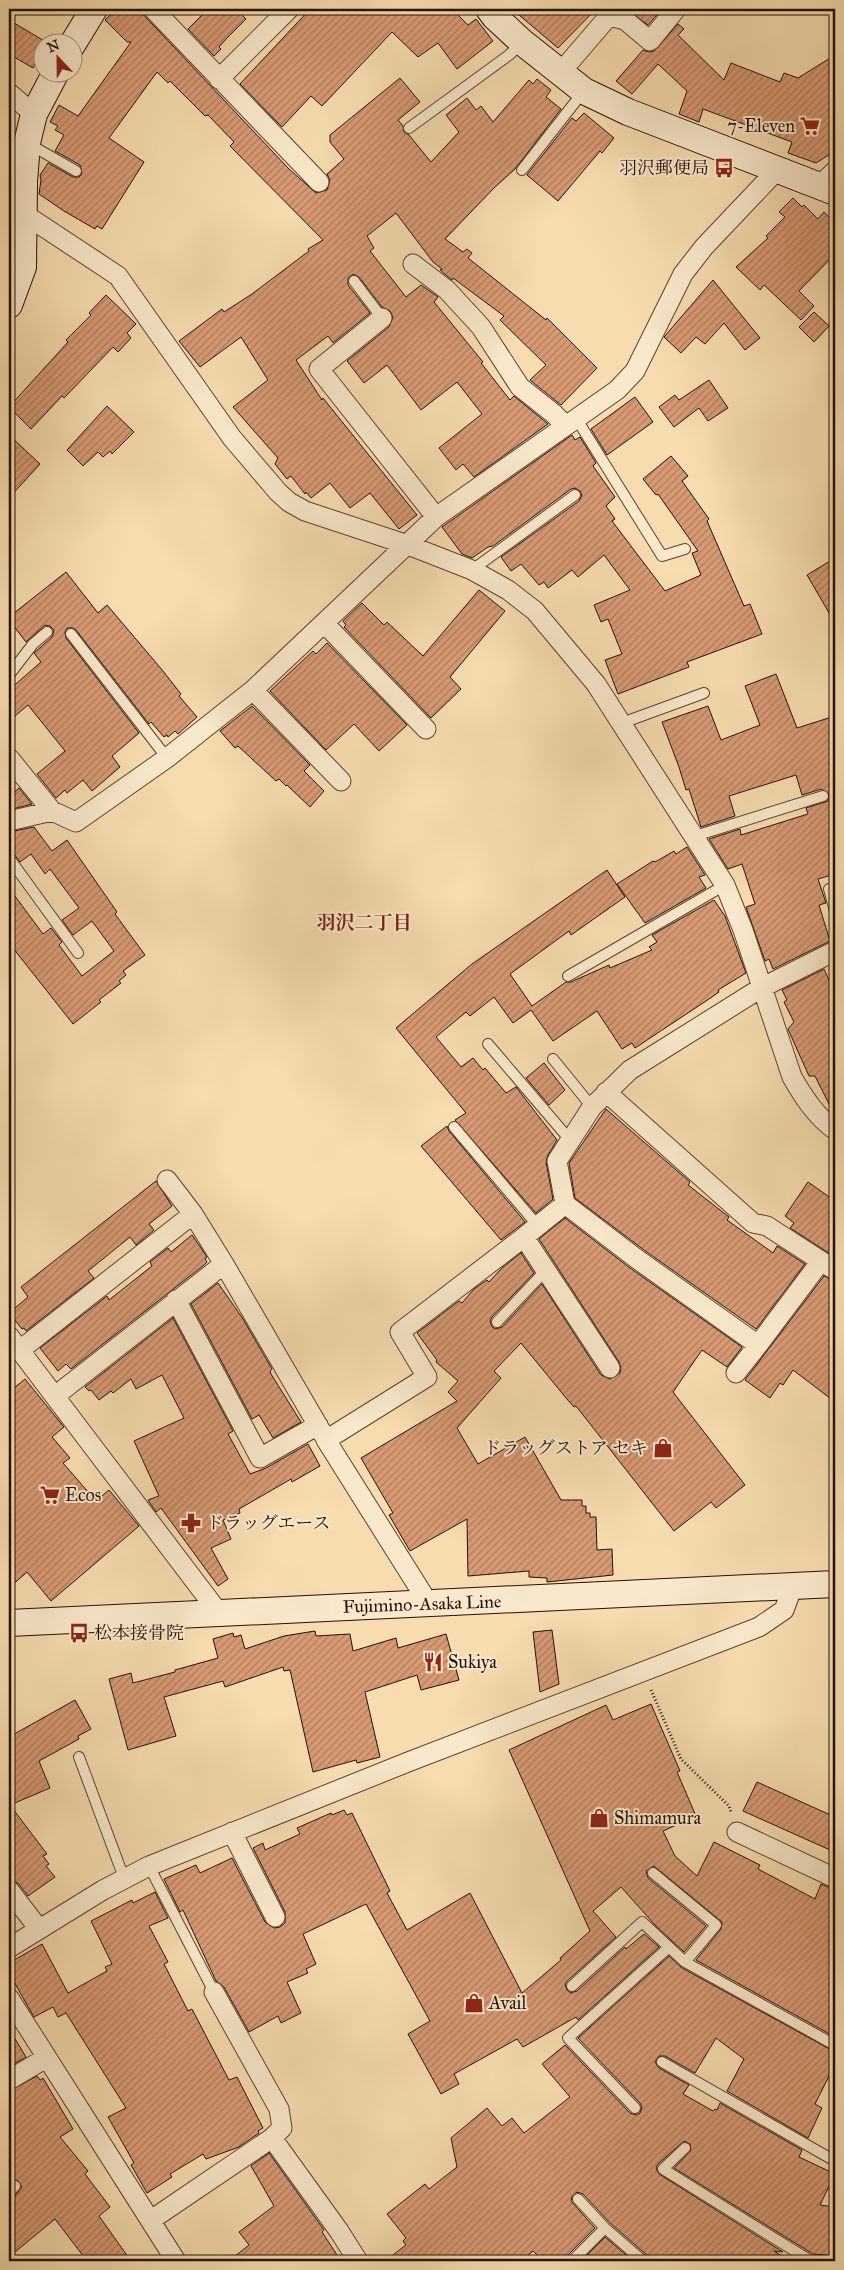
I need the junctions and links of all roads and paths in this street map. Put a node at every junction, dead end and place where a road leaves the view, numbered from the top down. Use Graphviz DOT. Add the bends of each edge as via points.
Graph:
graph roads {
  1 [pos="94,9"];
  2 [pos="153,9"];
  3 [pos="289,9"];
  4 [pos="489,9"];
  5 [pos="676,9"];
  6 [pos="613,12"];
  7 [pos="80,32"];
  8 [pos="522,42"];
  9 [pos="560,74"];
  10 [pos="219,79"];
  11 [pos="51,82"];
  12 [pos="584,90"];
  13 [pos="9,93"];
  14 [pos="34,114"];
  15 [pos="409,128"];
  16 [pos="27,143"];
  17 [pos="778,169"];
  18 [pos="522,170"];
  19 [pos="76,171"];
  20 [pos="319,182"];
  21 [pos="830,183"];
  22 [pos="24,214"];
  23 [pos="413,264"];
  24 [pos="354,282"];
  25 [pos="9,305"];
  26 [pos="382,318"];
  27 [pos="570,422"];
  28 [pos="575,495"];
  29 [pos="436,517"];
  30 [pos="408,545"];
  31 [pos="684,549"];
  32 [pos="472,570"];
  33 [pos="324,623"];
  34 [pos="47,632"];
  35 [pos="71,634"];
  36 [pos="9,675"];
  37 [pos="253,690"];
  38 [pos="704,693"];
  39 [pos="622,724"];
  40 [pos="426,729"];
  41 [pos="9,758"];
  42 [pos="167,758"];
  43 [pos="341,781"];
  44 [pos="823,796"];
  45 [pos="52,811"];
  46 [pos="9,821"];
  47 [pos="696,836"];
  48 [pos="9,858"];
  49 [pos="725,884"];
  50 [pos="829,889"];
  51 [pos="835,911"];
  52 [pos="835,951"];
  53 [pos="78,953"];
  54 [pos="568,976"];
  55 [pos="761,988"];
  56 [pos="488,1044"];
  57 [pos="553,1059"];
  58 [pos="606,1092"];
  59 [pos="592,1107"];
  60 [pos="832,1123"];
  61 [pos="454,1127"];
  62 [pos="570,1140"];
  63 [pos="167,1180"];
  64 [pos="566,1204"];
  65 [pos="193,1214"];
  66 [pos="531,1231"];
  67 [pos="224,1264"];
  68 [pos="828,1266"];
  69 [pos="545,1271"];
  70 [pos="176,1300"];
  71 [pos="498,1322"];
  72 [pos="14,1343"];
  73 [pos="758,1345"];
  74 [pos="610,1368"];
  75 [pos="736,1373"];
  76 [pos="56,1396"];
  77 [pos="322,1432"];
  78 [pos="835,1584"];
  79 [pos="793,1586"];
  80 [pos="429,1604"];
  81 [pos="219,1613"];
  82 [pos="9,1623"];
  83 [pos="643,1672"];
  84 [pos="79,1757"];
  85 [pos="232,1832"];
  86 [pos="737,1832"];
  87 [pos="149,1866"];
  88 [pos="653,1873"];
  89 [pos="124,1878"];
  90 [pos="835,1878"];
  91 [pos="9,1890"];
  92 [pos="275,1917"];
  93 [pos="40,1929"];
  94 [pos="9,1948"];
  95 [pos="668,1948"];
  96 [pos="685,1962"];
  97 [pos="572,1986"];
  98 [pos="214,1992"];
  99 [pos="9,1998"];
  100 [pos="835,2045"];
  101 [pos="46,2058"];
  102 [pos="662,2062"];
  103 [pos="9,2080"];
  104 [pos="635,2108"];
  105 [pos="272,2138"];
  106 [pos="685,2148"];
  107 [pos="835,2161"];
  108 [pos="578,2198"];
  109 [pos="151,2220"];
  110 [pos="605,2228"];
  111 [pos="176,2261"];
  112 [pos="358,2261"];
  113 [pos="572,2261"];
  114 [pos="643,2261"];
  115 [pos="811,2261"];
  1 -- 7 [label="main road"];
  2 -- 10 [label="street"];
  3 -- 10 [label="street"];
  4 -- 8 [label="main road"];
  5 -- 6 [label="street" via="650,41"];
  6 -- 9 [label="street"];
  8 -- 9 [label="main road"];
  8 -- 15 [label="lane"];
  9 -- 12 [label="main road"];
  10 -- 20 [label="street"];
  11 -- 14 [label="main road"];
  12 -- 17 [label="main road" via="628,112"];
  12 -- 18 [label="lane"];
  13 -- 14 [label="street"];
  14 -- 16 [label="main road"];
  16 -- 19 [label="lane"];
  16 -- 22 [label="main road"];
  17 -- 21 [label="main road"];
  17 -- 27 [label="street" via="704,247 683,274 635,371 616,390"];
  22 -- 25 [label="main road" via="23,267"];
  22 -- 30 [label="street" via="118,276 232,438 289,502 305,511"];
  23 -- 27 [label="street" via="447,290 481,327 520,387 554,414"];
  24 -- 26 [label="lane"];
  26 -- 29 [label="street" via="319,369"];
  27 -- 29 [label="street"];
  27 -- 31 [label="lane" via="662,556"];
  28 -- 32 [label="lane"];
  29 -- 30 [label="street"];
  30 -- 32 [label="street"];
  30 -- 33 [label="street"];
  32 -- 39 [label="street" via="508,590 535,611 596,684"];
  33 -- 37 [label="street"];
  33 -- 40 [label="street"];
  34 -- 36 [label="lane" via="33,644"];
  35 -- 42 [label="lane"];
  37 -- 42 [label="street"];
  37 -- 43 [label="street"];
  38 -- 39 [label="lane"];
  39 -- 47 [label="street"];
  41 -- 45 [label="street"];
  42 -- 45 [label="street" via="76,822"];
  44 -- 47 [label="lane"];
  45 -- 46 [label="street"];
  47 -- 49 [label="street"];
  48 -- 53 [label="lane"];
  49 -- 54 [label="lane"];
  49 -- 55 [label="street"];
  50 -- 51 [label="lane"];
  52 -- 55 [label="street"];
  55 -- 58 [label="street" via="630,1070"];
  55 -- 60 [label="street" via="792,1077 805,1100"];
  56 -- 62 [label="lane"];
  57 -- 59 [label="lane"];
  58 -- 59 [label="street"];
  58 -- 68 [label="street" via="753,1223 767,1226"];
  59 -- 62 [label="street"];
  61 -- 66 [label="lane"];
  62 -- 64 [label="street" via="557,1161"];
  63 -- 65 [label="street"];
  64 -- 66 [label="street"];
  64 -- 73 [label="street"];
  65 -- 67 [label="street"];
  65 -- 72 [label="street"];
  66 -- 69 [label="street"];
  66 -- 77 [label="street" via="400,1332 427,1377"];
  67 -- 70 [label="street"];
  67 -- 77 [label="street"];
  68 -- 73 [label="street"];
  69 -- 71 [label="lane"];
  69 -- 74 [label="street"];
  70 -- 76 [label="street"];
  70 -- 77 [label="street" via="260,1458"];
  72 -- 76 [label="street"];
  73 -- 75 [label="street"];
  76 -- 81 [label="street"];
  77 -- 80 [label="street"];
  78 -- 79 [label="main road, Fujimino-Asaka Line"];
  79 -- 80 [label="main road, Fujimino-Asaka Line"];
  79 -- 83 [label="street" via="784,1610 759,1627"];
  80 -- 81 [label="main road, Fujimino-Asaka Line"];
  81 -- 82 [label="main road, Fujimino-Asaka Line"];
  83 -- 85 [label="street"];
  83 -- 86 [label="path" via="681,1759 729,1806"];
  84 -- 89 [label="lane"];
  85 -- 87 [label="street"];
  85 -- 92 [label="street"];
  86 -- 90 [label="street"];
  87 -- 89 [label="street"];
  87 -- 98 [label="lane"];
  88 -- 96 [label="lane" via="716,1924"];
  89 -- 93 [label="street"];
  91 -- 93 [label="street"];
  93 -- 94 [label="street"];
  95 -- 96 [label="lane"];
  95 -- 97 [label="lane" via="642,1922"];
  95 -- 104 [label="lane" via="568,2038"];
  96 -- 100 [label="lane"];
  98 -- 105 [label="street" via="280,2109 282,2128"];
  99 -- 101 [label="street"];
  101 -- 103 [label="street"];
  101 -- 109 [label="street"];
  102 -- 107 [label="lane"];
  105 -- 109 [label="street"];
  105 -- 112 [label="street"];
  106 -- 115 [label="lane" via="663,2168"];
  108 -- 110 [label="lane"];
  109 -- 111 [label="street"];
  110 -- 113 [label="lane"];
  110 -- 114 [label="lane"];
}
